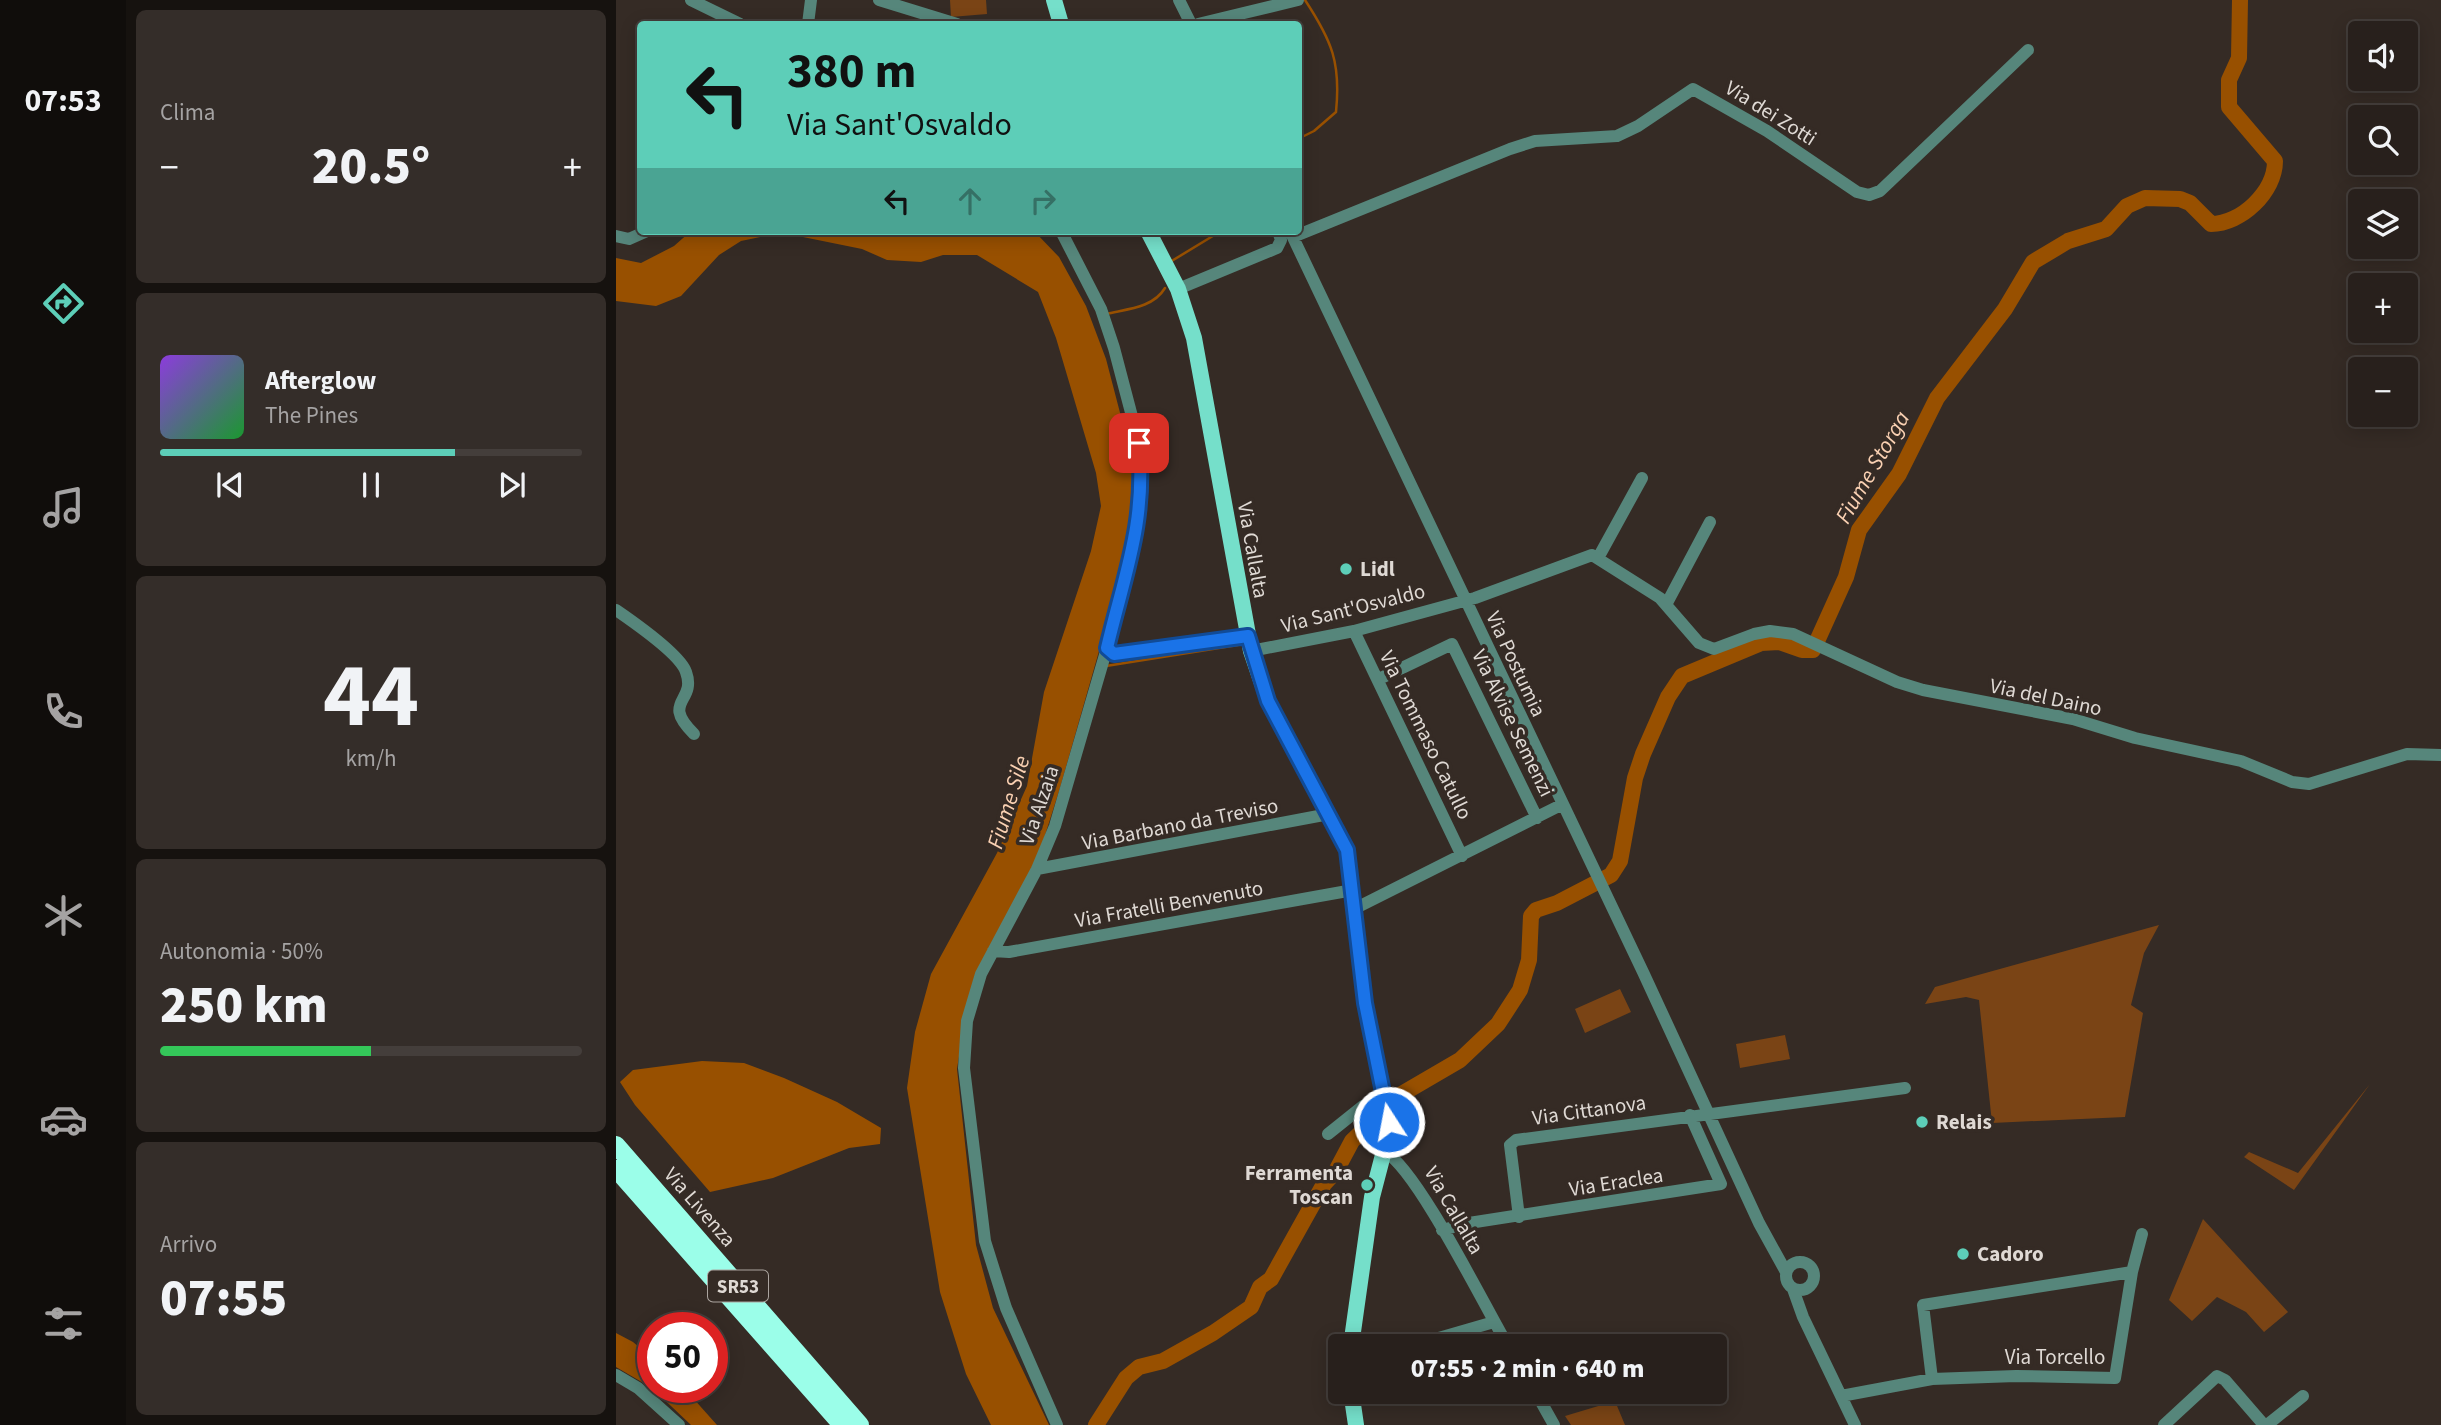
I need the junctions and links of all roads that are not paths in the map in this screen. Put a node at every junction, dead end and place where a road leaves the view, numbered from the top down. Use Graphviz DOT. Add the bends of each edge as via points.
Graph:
graph roads {
  1 [pos="691,0"];
  2 [pos="811,0"];
  3 [pos="879,0"];
  4 [pos="1054,0"];
  5 [pos="1179,0"];
  6 [pos="1298,0"];
  7 [pos="734,21"];
  8 [pos="808,21"];
  9 [pos="947,21"];
  10 [pos="1060,21"];
  11 [pos="1190,21"];
  12 [pos="1210,21"];
  13 [pos="2028,50"];
  14 [pos="1302,230"];
  15 [pos="638,235"];
  16 [pos="1063,235"];
  17 [pos="1150,235"];
  18 [pos="1279,235"];
  19 [pos="1291,235"];
  20 [pos="616,236"];
  21 [pos="1178,289"];
  22 [pos="1642,478"];
  23 [pos="1710,522"];
  24 [pos="1589,558"];
  25 [pos="1464,600"];
  26 [pos="1667,603"];
  27 [pos="616,610"];
  28 [pos="1354,631"];
  29 [pos="1250,643"];
  30 [pos="1107,648"];
  31 [pos="1379,679"];
  32 [pos="694,734"];
  33 [pos="2441,755"];
  34 [pos="1561,805"];
  35 [pos="1329,814"];
  36 [pos="1537,818"];
  37 [pos="1462,856"];
  38 [pos="1037,869"];
  39 [pos="1353,890"];
  40 [pos="1354,909"];
  41 [pos="993,951"];
  42 [pos="1905,1088"];
  43 [pos="1385,1099"];
  44 [pos="1707,1113"];
  45 [pos="1690,1115"];
  46 [pos="1328,1134"];
  47 [pos="616,1145"];
  48 [pos="1385,1152"];
  49 [pos="616,1169"];
  50 [pos="1519,1217"];
  51 [pos="1442,1230"];
  52 [pos="2142,1234"];
  53 [pos="1765,1236"];
  54 [pos="1796,1262"];
  55 [pos="1786,1272"];
  56 [pos="2133,1272"];
  57 [pos="1811,1285"];
  58 [pos="1793,1289"];
  59 [pos="1494,1322"];
  60 [pos="1353,1334"];
  61 [pos="1452,1334"];
  62 [pos="1501,1334"];
  63 [pos="1812,1335"];
  64 [pos="616,1375"];
  65 [pos="1932,1379"];
  66 [pos="1841,1395"];
  67 [pos="2303,1396"];
  68 [pos="1353,1404"];
  69 [pos="1542,1404"];
  70 [pos="679,1425"];
  71 [pos="842,1425"];
  72 [pos="860,1425"];
  73 [pos="1057,1425"];
  74 [pos="1356,1425"];
  75 [pos="1554,1425"];
  76 [pos="1855,1425"];
  77 [pos="2164,1425"];
  78 [pos="2265,1425"];
  1 -- 7 [label="street"];
  2 -- 8 [label="street"];
  3 -- 9 [label="street"];
  4 -- 10 [label="main road"];
  5 -- 11 [label="street"];
  6 -- 12 [label="street"];
  13 -- 14 [label="street, Via dei Zotti" via="1880,191 1869,195 1857,192 1768,131 1693,89 1617,136 1535,141"];
  15 -- 20 [label="street" via="629,239"];
  16 -- 30 [label="street, Via Alzaia" via="1103,314 1139,443 1142,480 1137,532"];
  17 -- 21 [label="main road, Via Callalta"];
  18 -- 21 [label="street" via="1277,247"];
  19 -- 25 [label="street, Via Postumia"];
  21 -- 29 [label="main road, Via Callalta" via="1205,390"];
  22 -- 24 [label="street"];
  23 -- 26 [label="street"];
  24 -- 25 [label="street"];
  24 -- 26 [label="street, Via del Daino"];
  25 -- 28 [label="street, Via Sant'Osvaldo"];
  25 -- 34 [label="street, Via Postumia"];
  26 -- 33 [label="street, Via del Daino" via="1690,635 1714,649 1770,631 1808,640 1923,690 2073,719 2241,761 2292,782 2309,784 2407,754"];
  27 -- 32 [label="street" via="685,668 689,687 678,712 680,721"];
  28 -- 29 [label="street, Via Sant'Osvaldo"];
  28 -- 31 [label="street, Via Tommaso Catullo"];
  29 -- 30 [label="street, Via Sant'Osvaldo" via="1114,654"];
  29 -- 35 [label="main road, Via Callalta" via="1268,701"];
  30 -- 38 [label="street, Via Alzaia" via="1055,826"];
  31 -- 36 [label="street, Via Alvise Semenzi" via="1452,644"];
  31 -- 37 [label="street, Via Tommaso Catullo"];
  34 -- 36 [label="street"];
  34 -- 44 [label="street, Via Postumia"];
  35 -- 38 [label="street, Via Barbano da Treviso"];
  35 -- 39 [label="main road, Via Callalta" via="1347,850"];
  36 -- 37 [label="street"];
  37 -- 40 [label="street"];
  38 -- 41 [label="street, Via Alzaia"];
  39 -- 40 [label="main road, Via Callalta"];
  39 -- 41 [label="street, Via Fratelli Benvenuto" via="1009,952"];
  40 -- 43 [label="main road, Via Callalta" via="1365,1003"];
  41 -- 73 [label="street, Via Alzaia" via="974,994 964,1045 982,1219 1006,1308"];
  42 -- 44 [label="street"];
  43 -- 46 [label="street" via="1363,1106"];
  43 -- 48 [label="main road, Via Callalta" via="1390,1136"];
  44 -- 45 [label="street, Via Cittanova"];
  44 -- 53 [label="street, Via Postumia"];
  45 -- 50 [label="street, Via Cittanova" via="1512,1142"];
  45 -- 50 [label="street, Via Eraclea" via="1721,1184"];
  47 -- 72 [label="highway, Via Livenza / SR53"];
  48 -- 51 [label="street, Via Callalta" via="1402,1165"];
  48 -- 60 [label="main road" via="1372,1197"];
  49 -- 71 [label="highway, Via Livenza / SR53"];
  50 -- 51 [label="street, Via Eraclea"];
  51 -- 59 [label="street, Via Callalta"];
  52 -- 56 [label="street, Via Torcello"];
  53 -- 54 [label="street, Via Postumia"];
  53 -- 55 [label="street, Via Postumia"];
  54 -- 55 [label="street"];
  54 -- 57 [label="street, Via Postumia" via="1811,1267"];
  55 -- 58 [label="street, Via Postumia"];
  56 -- 65 [label="street" via="1923,1305"];
  56 -- 65 [label="street, Via Torcello" via="2115,1378"];
  57 -- 58 [label="street"];
  57 -- 63 [label="street, Via Postumia"];
  58 -- 63 [label="street, Via Postumia"];
  59 -- 61 [label="street"];
  59 -- 62 [label="street, Via Callalta"];
  63 -- 66 [label="street, Via Postumia"];
  64 -- 70 [label="street"];
  65 -- 66 [label="street, Via Torcello"];
  66 -- 76 [label="street, Via Postumia"];
  67 -- 78 [label="street"];
  68 -- 74 [label="main road"];
  69 -- 75 [label="street"];
  77 -- 78 [label="street" via="2217,1376"];
}
